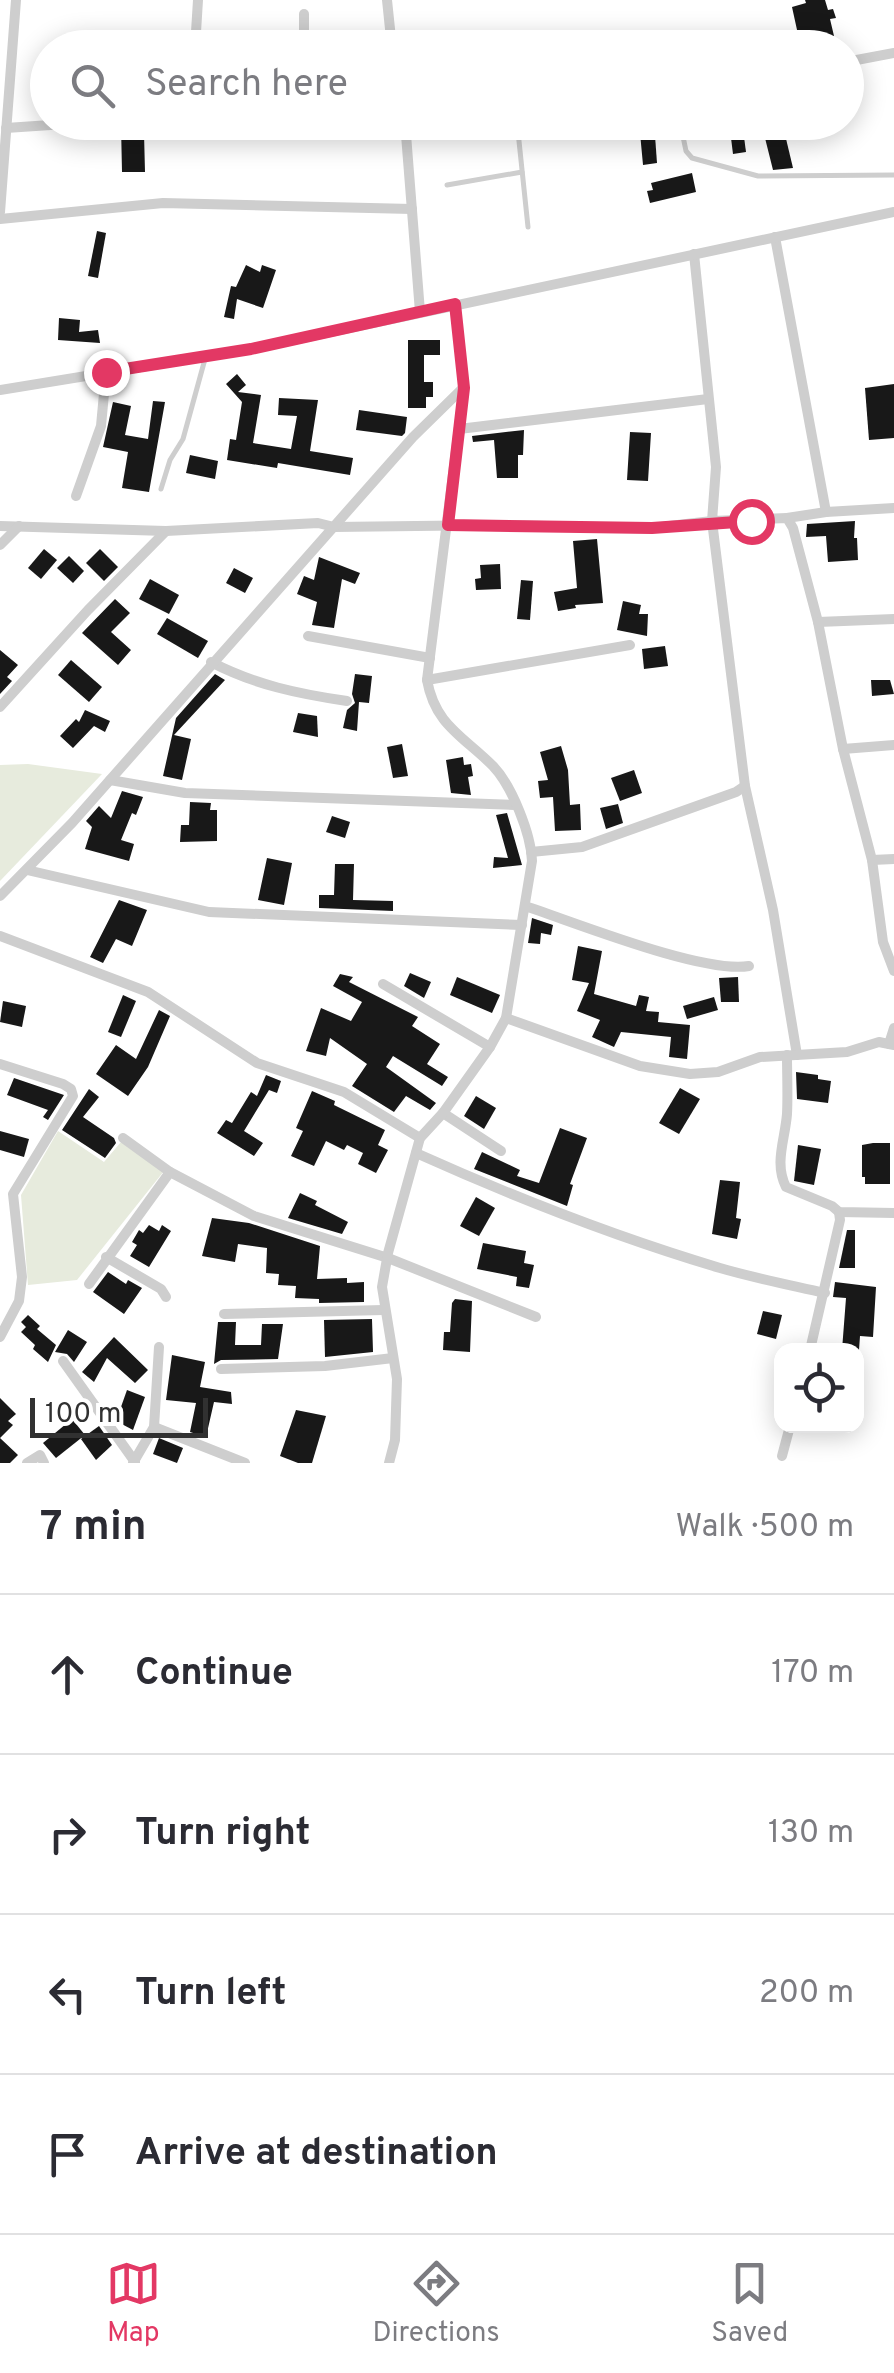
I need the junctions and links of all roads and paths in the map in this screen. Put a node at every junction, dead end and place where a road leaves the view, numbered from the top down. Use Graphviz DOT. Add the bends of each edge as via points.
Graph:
graph roads {
  1 [pos="16,0"];
  2 [pos="198,0"];
  3 [pos="387,0"];
  4 [pos="304,14"];
  5 [pos="196,30"];
  6 [pos="304,30"];
  7 [pos="390,30"];
  8 [pos="894,52"];
  9 [pos="864,58"];
  10 [pos="30,126"];
  11 [pos="6,128"];
  12 [pos="406,140"];
  13 [pos="519,140"];
  14 [pos="684,140"];
  15 [pos="522,172"];
  16 [pos="894,175"];
  17 [pos="447,185"];
  18 [pos="412,209"];
  19 [pos="894,212"];
  20 [pos="0,215"];
  21 [pos="528,227"];
  22 [pos="775,237"];
  23 [pos="694,254"];
  24 [pos="455,304"];
  25 [pos="420,312"];
  26 [pos="206,356"];
  27 [pos="106,372"];
  28 [pos="464,388"];
  29 [pos="0,390"];
  30 [pos="708,399"];
  31 [pos="458,429"];
  32 [pos="161,489"];
  33 [pos="76,496"];
  34 [pos="894,508"];
  35 [pos="826,512"];
  36 [pos="787,518"];
  37 [pos="712,522"];
  38 [pos="448,525"];
  39 [pos="0,526"];
  40 [pos="19,526"];
  41 [pos="334,527"];
  42 [pos="166,531"];
  43 [pos="0,545"];
  44 [pos="894,619"];
  45 [pos="818,622"];
  46 [pos="308,636"];
  47 [pos="630,645"];
  48 [pos="430,658"];
  49 [pos="211,662"];
  50 [pos="426,680"];
  51 [pos="347,701"];
  52 [pos="0,707"];
  53 [pos="894,745"];
  54 [pos="843,749"];
  55 [pos="110,780"];
  56 [pos="745,786"];
  57 [pos="515,805"];
  58 [pos="532,852"];
  59 [pos="894,859"];
  60 [pos="872,860"];
  61 [pos="26,870"];
  62 [pos="0,896"];
  63 [pos="524,906"];
  64 [pos="522,925"];
  65 [pos="0,936"];
  66 [pos="749,966"];
  67 [pos="894,972"];
  68 [pos="383,984"];
  69 [pos="506,1018"];
  70 [pos="894,1028"];
  71 [pos="892,1044"];
  72 [pos="490,1047"];
  73 [pos="792,1055"];
  74 [pos="0,1064"];
  75 [pos="443,1113"];
  76 [pos="123,1138"];
  77 [pos="420,1138"];
  78 [pos="501,1151"];
  79 [pos="416,1153"];
  80 [pos="170,1172"];
  81 [pos="839,1212"];
  82 [pos="894,1214"];
  83 [pos="106,1257"];
  84 [pos="388,1258"];
  85 [pos="89,1284"];
  86 [pos="825,1293"];
  87 [pos="166,1297"];
  88 [pos="384,1310"];
  89 [pos="224,1314"];
  90 [pos="536,1318"];
  91 [pos="0,1336"];
  92 [pos="812,1343"];
  93 [pos="159,1348"];
  94 [pos="393,1358"];
  95 [pos="63,1361"];
  96 [pos="221,1369"];
  97 [pos="154,1427"];
  98 [pos="788,1433"];
  99 [pos="782,1456"];
  100 [pos="134,1462"];
  101 [pos="27,1463"];
  102 [pos="44,1463"];
  103 [pos="245,1463"];
  104 [pos="389,1463"];
  1 -- 11 [label="street"];
  2 -- 5 [label="street"];
  3 -- 7 [label="street"];
  4 -- 6 [label="street"];
  8 -- 9 [label="street"];
  10 -- 11 [label="street"];
  11 -- 20 [label="street"];
  12 -- 18 [label="street"];
  13 -- 15 [label="lane"];
  14 -- 16 [label="lane" via="692,158 758,176"];
  15 -- 17 [label="lane"];
  15 -- 21 [label="lane"];
  18 -- 20 [label="street" via="163,203"];
  18 -- 25 [label="street"];
  19 -- 22 [label="street"];
  22 -- 23 [label="street"];
  22 -- 35 [label="street"];
  23 -- 24 [label="street"];
  23 -- 30 [label="street"];
  24 -- 25 [label="street"];
  24 -- 28 [label="street"];
  25 -- 26 [label="street"];
  26 -- 27 [label="street"];
  26 -- 32 [label="lane"];
  27 -- 29 [label="street"];
  27 -- 33 [label="street" via="102,426"];
  28 -- 31 [label="street"];
  28 -- 41 [label="street"];
  30 -- 31 [label="street"];
  30 -- 37 [label="street" via="716,467"];
  31 -- 38 [label="street"];
  34 -- 35 [label="street"];
  35 -- 36 [label="street"];
  36 -- 37 [label="street"];
  36 -- 45 [label="street"];
  37 -- 38 [label="street" via="652,528"];
  37 -- 56 [label="street"];
  38 -- 41 [label="street"];
  38 -- 48 [label="street"];
  39 -- 40 [label="street"];
  40 -- 42 [label="street"];
  40 -- 43 [label="street"];
  41 -- 42 [label="street" via="318,522"];
  41 -- 49 [label="street"];
  42 -- 52 [label="street"];
  44 -- 45 [label="street"];
  45 -- 54 [label="street"];
  46 -- 48 [label="street"];
  47 -- 50 [label="street"];
  48 -- 50 [label="street"];
  49 -- 51 [label="street" via="289,693"];
  49 -- 55 [label="street"];
  50 -- 57 [label="street" via="440,719 497,770"];
  53 -- 54 [label="street"];
  54 -- 60 [label="street"];
  55 -- 57 [label="street" via="185,793"];
  55 -- 61 [label="street"];
  56 -- 58 [label="street" via="582,847"];
  56 -- 73 [label="street" via="773,910"];
  57 -- 58 [label="street"];
  58 -- 63 [label="street"];
  59 -- 60 [label="street"];
  60 -- 67 [label="street" via="883,942"];
  61 -- 62 [label="street"];
  61 -- 64 [label="street" via="210,912"];
  63 -- 64 [label="street"];
  63 -- 66 [label="street" via="697,962"];
  64 -- 69 [label="street"];
  65 -- 77 [label="street" via="148,992 257,1063 344,1092"];
  68 -- 72 [label="street"];
  69 -- 72 [label="street"];
  69 -- 73 [label="street" via="640,1066 690,1074"];
  70 -- 71 [label="street"];
  71 -- 73 [label="street"];
  72 -- 75 [label="street"];
  73 -- 81 [label="street" via="780,1174 786,1188"];
  74 -- 91 [label="street" via="64,1084 72,1096 13,1194 22,1277 19,1301"];
  75 -- 77 [label="street"];
  75 -- 78 [label="street"];
  76 -- 80 [label="street"];
  77 -- 79 [label="street"];
  79 -- 84 [label="street"];
  79 -- 86 [label="street" via="633,1239"];
  80 -- 83 [label="street"];
  80 -- 84 [label="street" via="254,1216"];
  81 -- 82 [label="street"];
  81 -- 86 [label="street"];
  83 -- 85 [label="street"];
  83 -- 87 [label="street"];
  84 -- 88 [label="street"];
  84 -- 90 [label="street"];
  86 -- 92 [label="street"];
  88 -- 89 [label="street"];
  88 -- 94 [label="street"];
  93 -- 97 [label="street"];
  94 -- 96 [label="street"];
  94 -- 104 [label="street" via="395,1440"];
  95 -- 100 [label="street"];
  97 -- 100 [label="street"];
  97 -- 103 [label="street"];
  98 -- 99 [label="street"];
  101 -- 102 [label="street" via="40,1456"];
}
